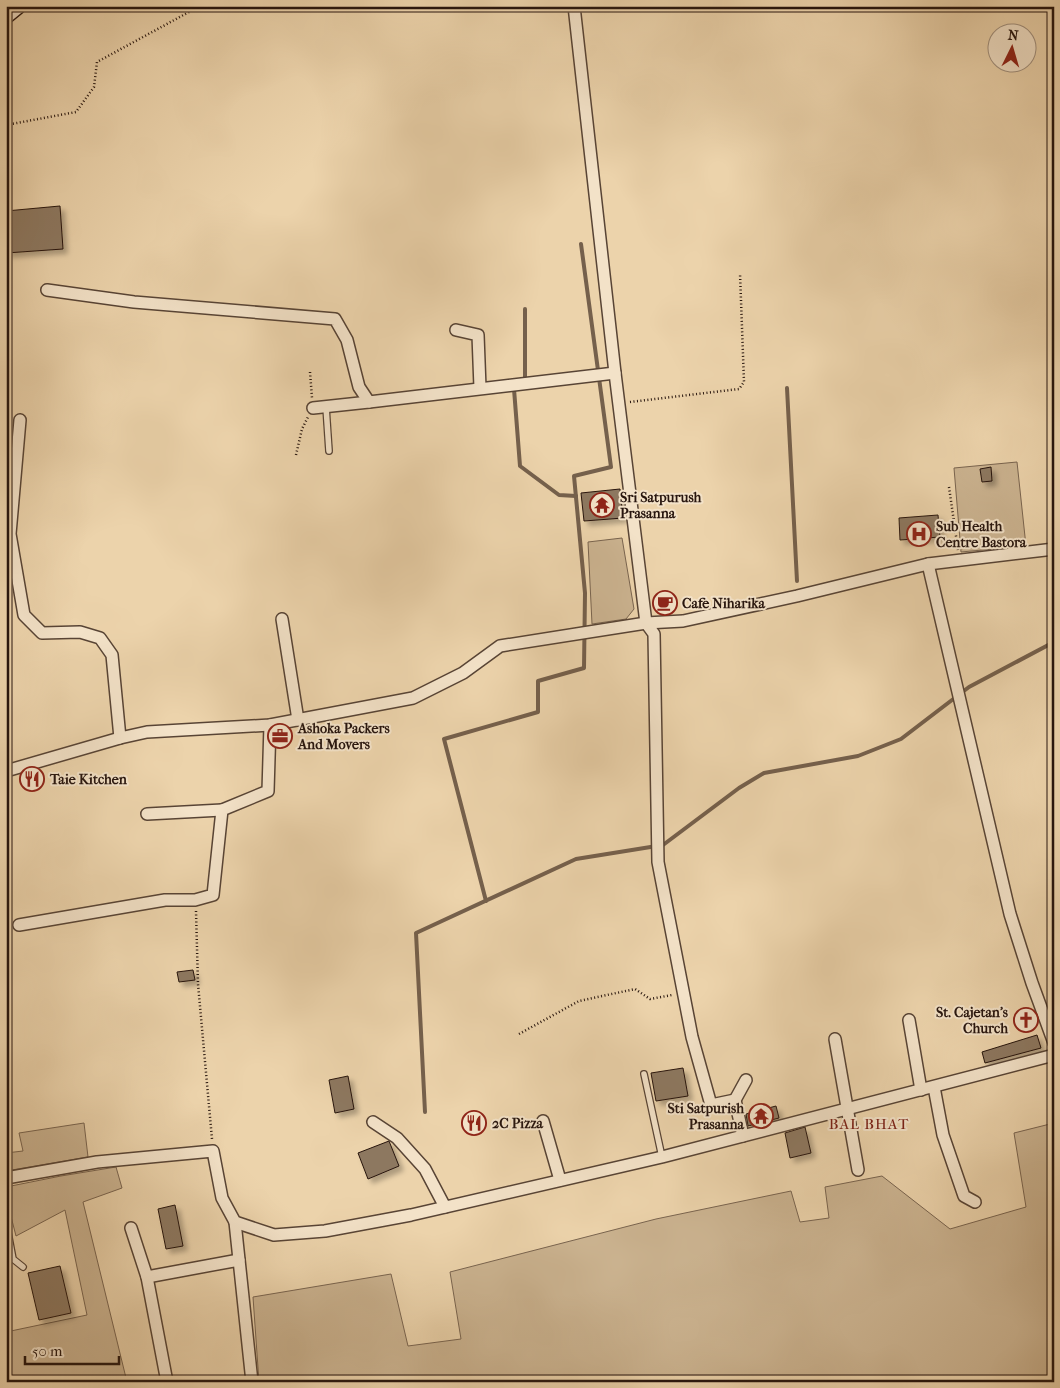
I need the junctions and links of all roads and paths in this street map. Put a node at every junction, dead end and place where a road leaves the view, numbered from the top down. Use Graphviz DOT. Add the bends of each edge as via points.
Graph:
graph roads {
  1 [pos="17,6"];
  2 [pos="200,6"];
  3 [pos="574,6"];
  4 [pos="6,16"];
  5 [pos="6,125"];
  6 [pos="740,273"];
  7 [pos="47,290"];
  8 [pos="456,330"];
  9 [pos="310,372"];
  10 [pos="615,373"];
  11 [pos="480,388"];
  12 [pos="369,402"];
  13 [pos="619,403"];
  14 [pos="326,407"];
  15 [pos="313,408"];
  16 [pos="20,420"];
  17 [pos="329,451"];
  18 [pos="296,454"];
  19 [pos="949,487"];
  20 [pos="1054,549"];
  21 [pos="960,560"];
  22 [pos="928,564"];
  23 [pos="282,619"];
  24 [pos="646,623"];
  25 [pos="298,720"];
  26 [pos="270,725"];
  27 [pos="120,738"];
  28 [pos="6,771"];
  29 [pos="222,810"];
  30 [pos="147,814"];
  31 [pos="195,900"];
  32 [pos="19,925"];
  33 [pos="684,993"];
  34 [pos="910,1020"];
  35 [pos="519,1034"];
  36 [pos="835,1039"];
  37 [pos="1054,1043"];
  38 [pos="1054,1055"];
  39 [pos="644,1074"];
  40 [pos="746,1080"];
  41 [pos="934,1087"];
  42 [pos="921,1090"];
  43 [pos="735,1100"];
  44 [pos="846,1109"];
  45 [pos="543,1121"];
  46 [pos="373,1122"];
  47 [pos="743,1136"];
  48 [pos="213,1151"];
  49 [pos="662,1157"];
  50 [pos="858,1170"];
  51 [pos="6,1178"];
  52 [pos="560,1180"];
  53 [pos="975,1202"];
  54 [pos="445,1207"];
  55 [pos="6,1222"];
  56 [pos="235,1222"];
  57 [pos="132,1228"];
  58 [pos="238,1260"];
  59 [pos="23,1267"];
  60 [pos="147,1277"];
  61 [pos="167,1382"];
  62 [pos="252,1382"];
  1 -- 4 [label="street"];
  2 -- 5 [label="path" via="97,62 94,87 76,112"];
  3 -- 10 [label="street"];
  6 -- 13 [label="path" via="744,382 739,389"];
  7 -- 12 [label="street" via="134,302 335,319 347,340 360,387"];
  8 -- 11 [label="street" via="478,335"];
  9 -- 15 [label="path"];
  10 -- 11 [label="street"];
  10 -- 13 [label="street"];
  11 -- 12 [label="street"];
  12 -- 14 [label="street"];
  13 -- 24 [label="street"];
  14 -- 15 [label="street"];
  14 -- 17 [label="lane"];
  15 -- 18 [label="path" via="302,429"];
  16 -- 27 [label="street" via="10,534 24,615 42,633 80,632 100,638 112,655"];
  19 -- 21 [label="path"];
  20 -- 21 [label="street"];
  21 -- 22 [label="street"];
  22 -- 24 [label="street" via="683,621"];
  22 -- 37 [label="street" via="1010,914"];
  23 -- 25 [label="street"];
  24 -- 25 [label="street" via="500,646 463,673 412,698"];
  24 -- 33 [label="street" via="654,634 658,862"];
  25 -- 26 [label="street"];
  26 -- 27 [label="street" via="147,732"];
  26 -- 29 [label="street" via="268,791"];
  27 -- 28 [label="street"];
  29 -- 30 [label="street"];
  29 -- 31 [label="street" via="213,895"];
  31 -- 32 [label="street" via="165,900"];
  31 -- 48 [label="path" via="198,984"];
  33 -- 35 [label="path" via="650,999 635,988 579,1002"];
  33 -- 43 [label="street" via="692,1037 711,1104"];
  34 -- 42 [label="street"];
  36 -- 44 [label="street"];
  38 -- 41 [label="street"];
  39 -- 49 [label="lane"];
  40 -- 43 [label="street"];
  41 -- 42 [label="street"];
  41 -- 53 [label="street" via="943,1135 964,1196"];
  42 -- 44 [label="street"];
  43 -- 47 [label="street"];
  44 -- 47 [label="street"];
  44 -- 50 [label="street"];
  45 -- 52 [label="street"];
  46 -- 54 [label="street" via="397,1138 425,1169"];
  47 -- 49 [label="street"];
  48 -- 51 [label="street" via="97,1162"];
  48 -- 56 [label="street" via="222,1198"];
  49 -- 52 [label="street"];
  52 -- 54 [label="street"];
  54 -- 56 [label="street" via="325,1231 274,1235"];
  55 -- 59 [label="lane" via="13,1259"];
  56 -- 58 [label="street"];
  57 -- 60 [label="street"];
  58 -- 60 [label="street"];
  58 -- 62 [label="street"];
  60 -- 61 [label="street"];
}
